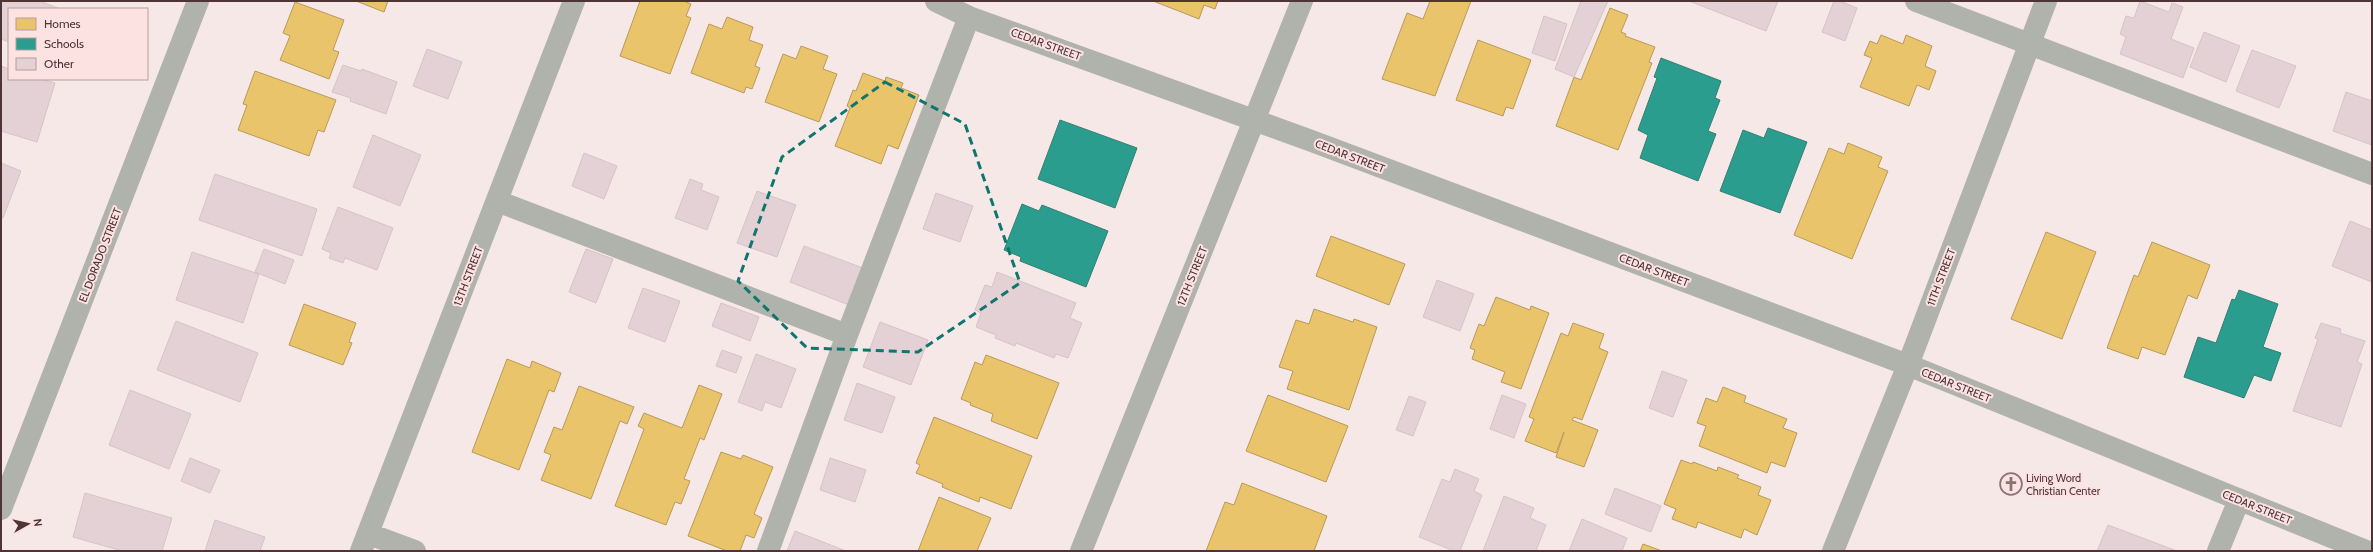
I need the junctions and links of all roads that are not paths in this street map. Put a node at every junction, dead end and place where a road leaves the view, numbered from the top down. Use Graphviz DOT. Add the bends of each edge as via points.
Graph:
graph roads {
  1 [pos="198,1"];
  2 [pos="574,1"];
  3 [pos="936,1"];
  4 [pos="1302,1"];
  5 [pos="1916,1"];
  6 [pos="2046,1"];
  7 [pos="969,17"];
  8 [pos="2029,44"];
  9 [pos="1255,120"];
  10 [pos="2372,174"];
  11 [pos="497,201"];
  12 [pos="847,335"];
  13 [pos="1908,365"];
  14 [pos="2239,500"];
  15 [pos="1,509"];
  16 [pos="365,542"];
  17 [pos="415,551"];
  18 [pos="768,551"];
  19 [pos="1081,551"];
  20 [pos="1833,551"];
  21 [pos="2218,551"];
  22 [pos="2366,551"];
  1 -- 15 [label="street, EL DORADO STREET"];
  2 -- 11 [label="street, 13TH STREET"];
  3 -- 7 [label="street, CEDAR STREET"];
  4 -- 9 [label="street, 12TH STREET"];
  5 -- 8 [label="street"];
  6 -- 8 [label="street, 11TH STREET"];
  7 -- 9 [label="street, CEDAR STREET"];
  7 -- 12 [label="street"];
  8 -- 10 [label="street"];
  8 -- 13 [label="street, 11TH STREET"];
  9 -- 13 [label="street, CEDAR STREET"];
  9 -- 19 [label="street, 12TH STREET"];
  11 -- 12 [label="street"];
  11 -- 16 [label="street, 13TH STREET"];
  12 -- 18 [label="street"];
  13 -- 14 [label="street, CEDAR STREET"];
  13 -- 20 [label="street, 11TH STREET"];
  14 -- 21 [label="street"];
  14 -- 22 [label="street, CEDAR STREET"];
  16 -- 17 [label="street"];
}
